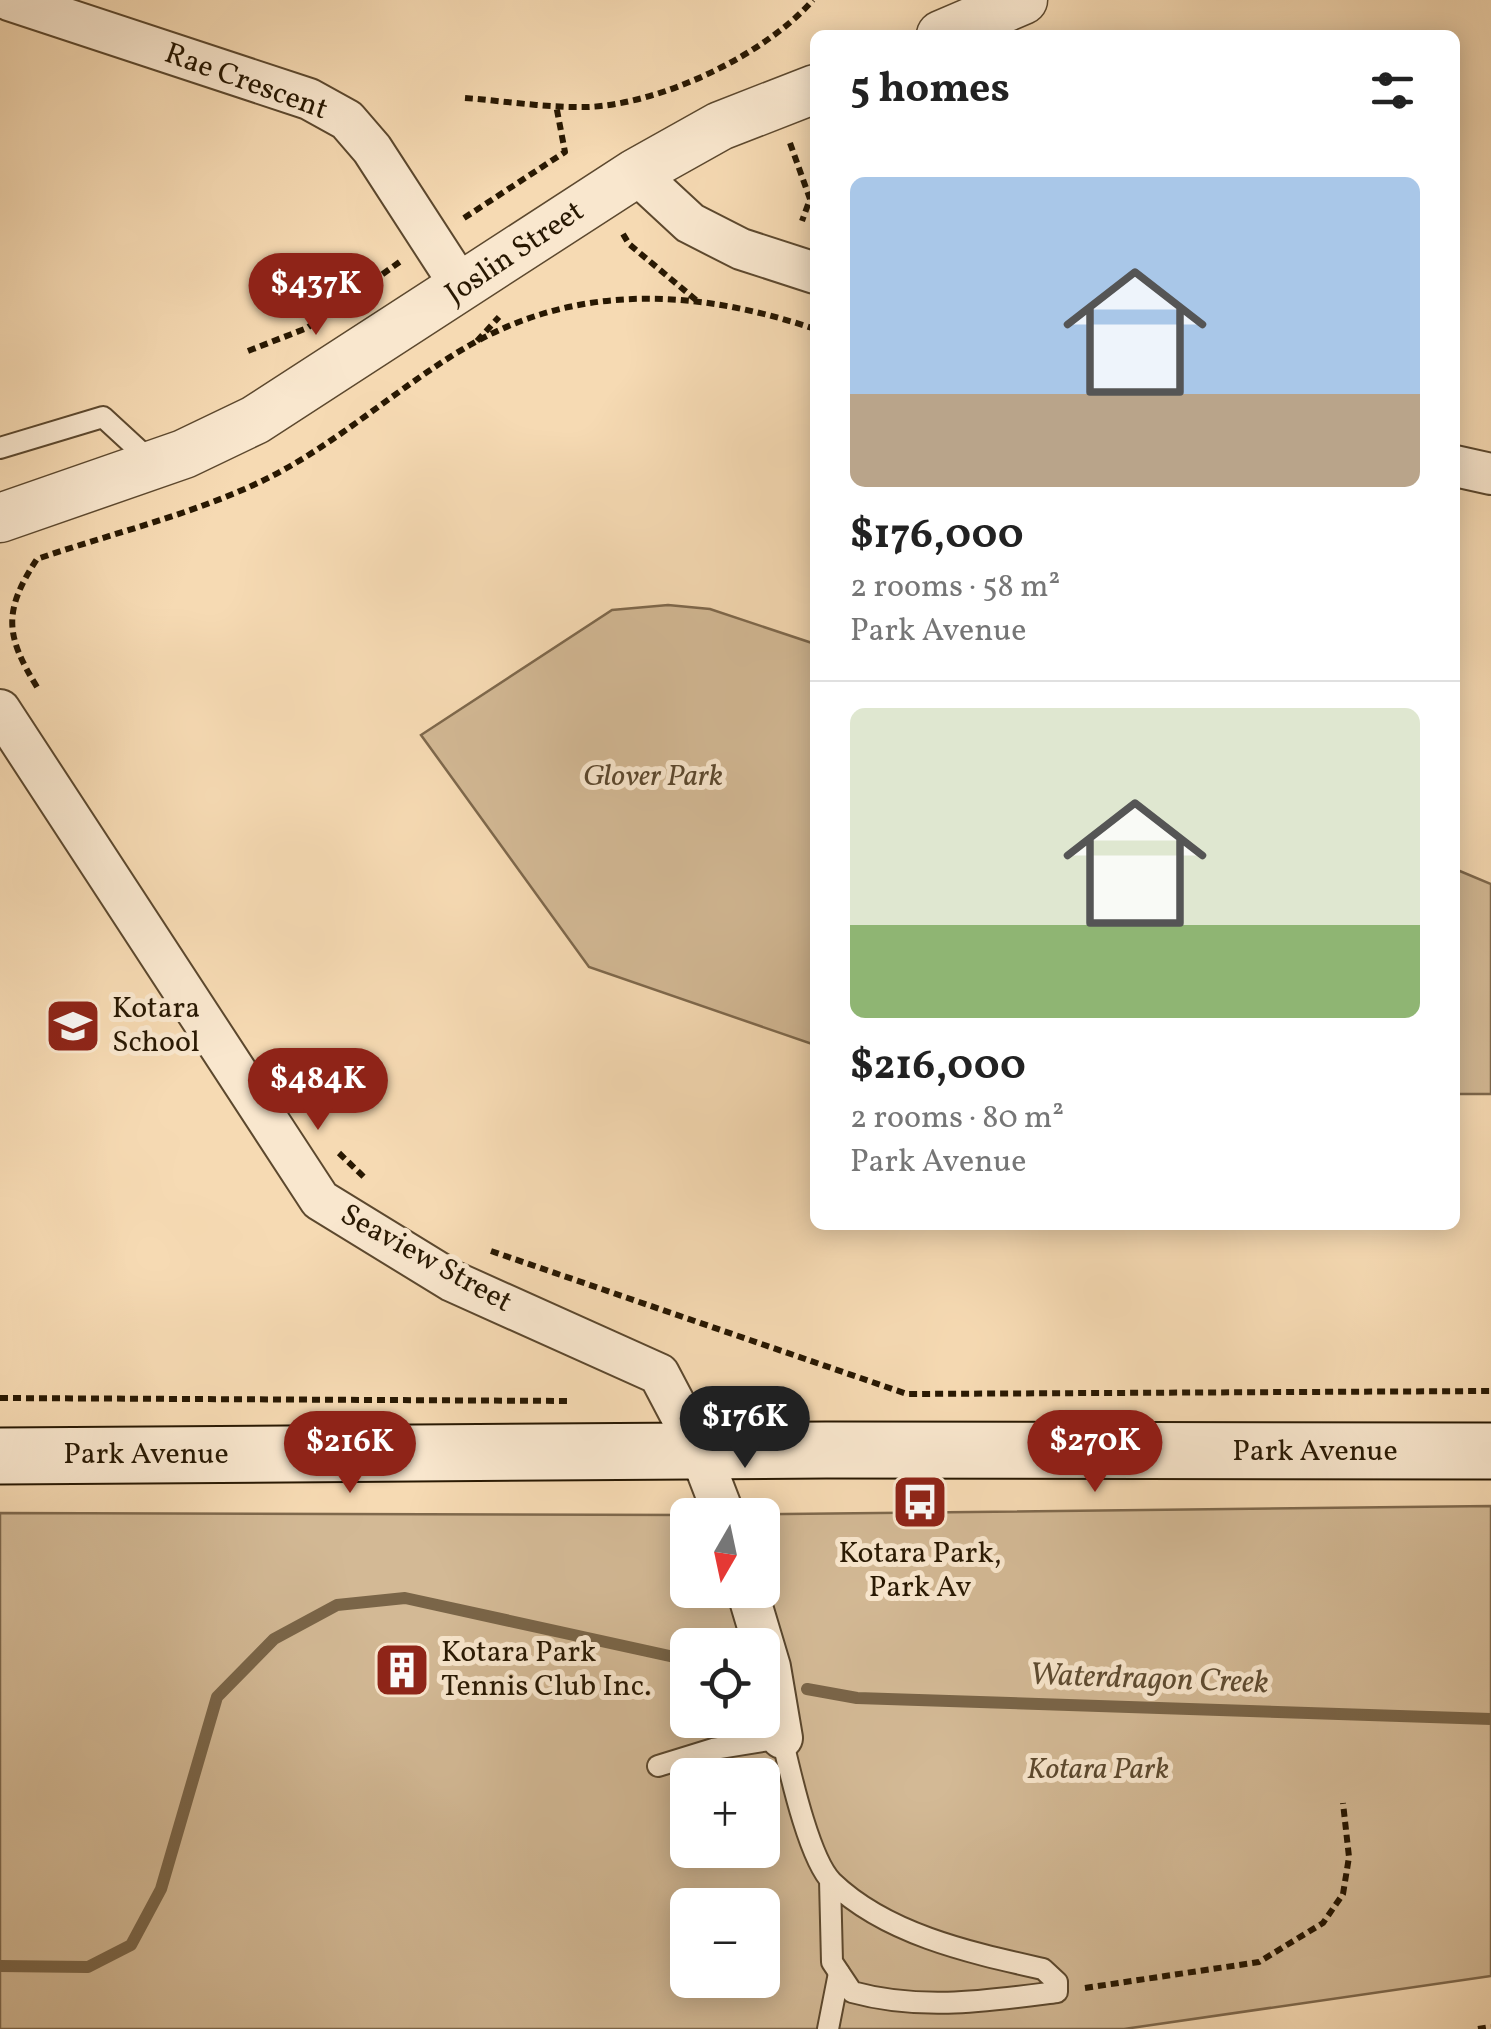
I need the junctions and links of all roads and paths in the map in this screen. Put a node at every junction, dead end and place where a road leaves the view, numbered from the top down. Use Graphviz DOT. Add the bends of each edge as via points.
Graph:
graph roads {
  1 [pos="8,0"];
  2 [pos="813,0"];
  3 [pos="1024,0"];
  4 [pos="953,30"];
  5 [pos="810,90"];
  6 [pos="465,98"];
  7 [pos="556,105"];
  8 [pos="788,137"];
  9 [pos="636,172"];
  10 [pos="810,190"];
  11 [pos="810,200"];
  12 [pos="802,221"];
  13 [pos="458,222"];
  14 [pos="623,234"];
  15 [pos="402,261"];
  16 [pos="810,271"];
  17 [pos="462,288"];
  18 [pos="696,300"];
  19 [pos="810,327"];
  20 [pos="248,351"];
  21 [pos="0,448"];
  22 [pos="155,465"];
  23 [pos="1460,467"];
  24 [pos="1491,474"];
  25 [pos="0,518"];
  26 [pos="39,691"];
  27 [pos="0,710"];
  28 [pos="336,1149"];
  29 [pos="375,1188"];
  30 [pos="477,1246"];
  31 [pos="1491,1391"];
  32 [pos="0,1398"];
  33 [pos="579,1400"];
  34 [pos="698,1450"];
  35 [pos="1491,1451"];
  36 [pos="0,1456"];
  37 [pos="717,1498"];
  38 [pos="752,1608"];
  39 [pos="782,1738"];
  40 [pos="658,1766"];
  41 [pos="1343,1803"];
  42 [pos="830,1880"];
  43 [pos="840,1973"];
  44 [pos="1057,1992"];
  45 [pos="1491,2026"];
  46 [pos="828,2029"];
  47 [pos="1478,2029"];
  1 -- 17 [label="street, Rae Crescent" via="309,99 347,120"];
  2 -- 7 [label="path" via="796,20 704,77 609,103"];
  3 -- 4 [label="street"];
  5 -- 9 [label="street, Joslin Street" via="720,126"];
  6 -- 7 [label="path"];
  7 -- 13 [label="path" via="565,152"];
  8 -- 10 [label="path"];
  9 -- 16 [label="street" via="690,223 741,249"];
  9 -- 17 [label="street, Joslin Street"];
  11 -- 12 [label="path"];
  14 -- 18 [label="path"];
  15 -- 20 [label="path" via="307,328"];
  17 -- 22 [label="street, Joslin Street" via="255,420"];
  18 -- 19 [label="path" via="739,305"];
  18 -- 26 [label="path" via="592,302 499,333 470,345 260,482 38,559 22,582 13,649"];
  21 -- 22 [label="lane" via="104,416"];
  22 -- 25 [label="street, Joslin Street"];
  23 -- 24 [label="street"];
  27 -- 34 [label="street, Seaview Street" via="320,1200 452,1280 659,1374"];
  28 -- 29 [label="path"];
  30 -- 31 [label="path" via="907,1394"];
  32 -- 33 [label="path"];
  34 -- 35 [label="main road, Park Avenue"];
  34 -- 36 [label="main road, Park Avenue"];
  34 -- 37 [label="street, Seaview Street"];
  38 -- 39 [label="street"];
  39 -- 40 [label="lane"];
  39 -- 42 [label="lane" via="799,1809"];
  41 -- 44 [label="path" via="1349,1858 1343,1894 1322,1923 1260,1962"];
  42 -- 43 [label="lane" via="832,1962"];
  42 -- 44 [label="lane" via="899,1928 1043,1968 1058,1982"];
  43 -- 44 [label="lane" via="852,1992 890,2003 951,2005"];
  43 -- 46 [label="lane"];
  45 -- 47 [label="path"];
}
